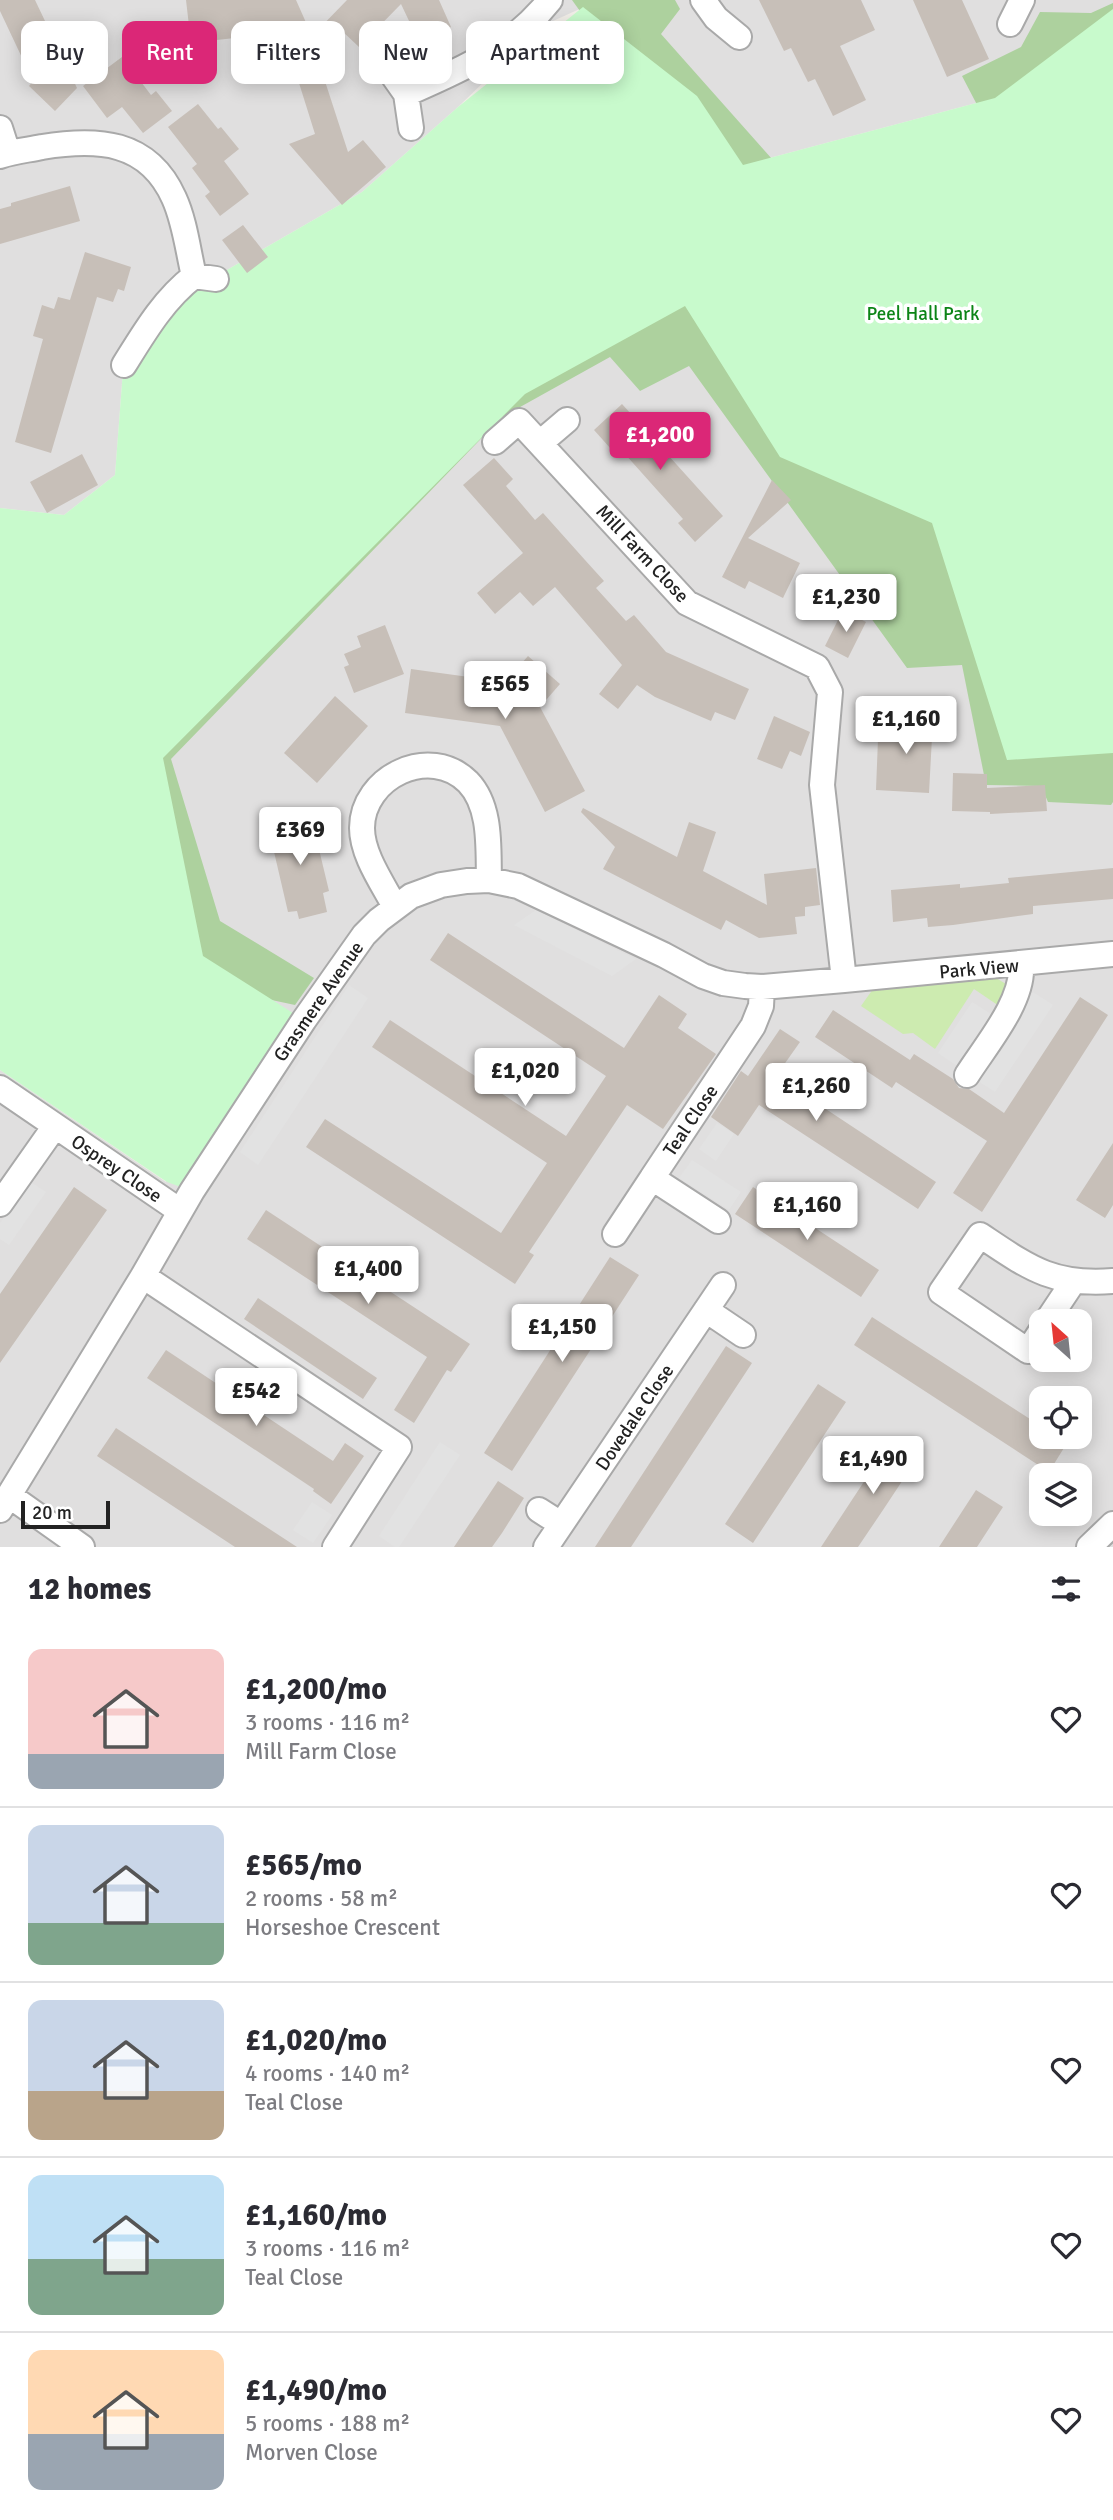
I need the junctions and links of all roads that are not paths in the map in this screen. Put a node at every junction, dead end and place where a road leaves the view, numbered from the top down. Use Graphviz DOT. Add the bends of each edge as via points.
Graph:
graph roads {
  1 [pos="550,0"];
  2 [pos="703,0"];
  3 [pos="1023,0"];
  4 [pos="1010,23"];
  5 [pos="739,37"];
  6 [pos="399,84"];
  7 [pos="406,94"];
  8 [pos="0,128"];
  9 [pos="411,128"];
  10 [pos="4,154"];
  11 [pos="124,365"];
  12 [pos="567,420"];
  13 [pos="495,442"];
  14 [pos="540,443"];
  15 [pos="489,880"];
  16 [pos="395,907"];
  17 [pos="1113,954"];
  18 [pos="1021,965"];
  19 [pos="844,980"];
  20 [pos="762,987"];
  21 [pos="967,1075"];
  22 [pos="0,1088"];
  23 [pos="55,1126"];
  24 [pos="8,1177"];
  25 [pos="652,1178"];
  26 [pos="0,1204"];
  27 [pos="180,1211"];
  28 [pos="718,1221"];
  29 [pos="615,1234"];
  30 [pos="142,1276"];
  31 [pos="1113,1281"];
  32 [pos="1073,1282"];
  33 [pos="723,1285"];
  34 [pos="1055,1309"];
  35 [pos="706,1310"];
  36 [pos="743,1335"];
  37 [pos="1029,1349"];
  38 [pos="5,1503"];
  39 [pos="539,1510"];
  40 [pos="561,1524"];
  41 [pos="1113,1524"];
  42 [pos="82,1547"];
  43 [pos="335,1547"];
  44 [pos="546,1547"];
  45 [pos="1089,1547"];
  1 -- 7 [label="street" via="490,54"];
  2 -- 5 [label="street"];
  3 -- 4 [label="street"];
  6 -- 7 [label="street"];
  7 -- 9 [label="street"];
  8 -- 10 [label="street"];
  10 -- 11 [label="street" via="77,142 101,143 138,155 165,182 205,278 177,289"];
  12 -- 14 [label="street"];
  13 -- 14 [label="street, Mill Farm Close" via="519,421"];
  14 -- 19 [label="street, Mill Farm Close" via="687,603 817,667 830,692 822,785"];
  15 -- 16 [label="street, Grasmere Avenue" via="441,885"];
  15 -- 16 [label="street" via="488,832 468,783 439,767 406,769 379,785 362,815 366,849"];
  15 -- 20 [label="street, Grasmere Avenue" via="518,886 703,976"];
  16 -- 27 [label="street, Grasmere Avenue" via="364,935"];
  17 -- 18 [label="street, Park View"];
  18 -- 19 [label="street, Park View"];
  18 -- 21 [label="street" via="1021,983 1012,1004"];
  19 -- 20 [label="street, Grasmere Avenue"];
  20 -- 25 [label="street, Teal Close" via="753,1026"];
  22 -- 23 [label="street, Osprey Close"];
  23 -- 24 [label="street, Osprey Close"];
  23 -- 27 [label="street, Osprey Close"];
  24 -- 26 [label="street, Osprey Close"];
  25 -- 28 [label="street, Teal Close"];
  25 -- 29 [label="street, Teal Close"];
  27 -- 30 [label="street, Grasmere Avenue"];
  30 -- 38 [label="street, Grasmere Avenue"];
  30 -- 43 [label="street" via="399,1447"];
  31 -- 32 [label="street"];
  32 -- 34 [label="street"];
  32 -- 37 [label="street" via="1045,1275 980,1235 941,1292"];
  33 -- 35 [label="street, Dovedale Close"];
  35 -- 36 [label="street"];
  35 -- 40 [label="street, Dovedale Close"];
  38 -- 42 [label="street"];
  39 -- 40 [label="street"];
  40 -- 44 [label="street, Dovedale Close"];
  41 -- 45 [label="street"];
}
